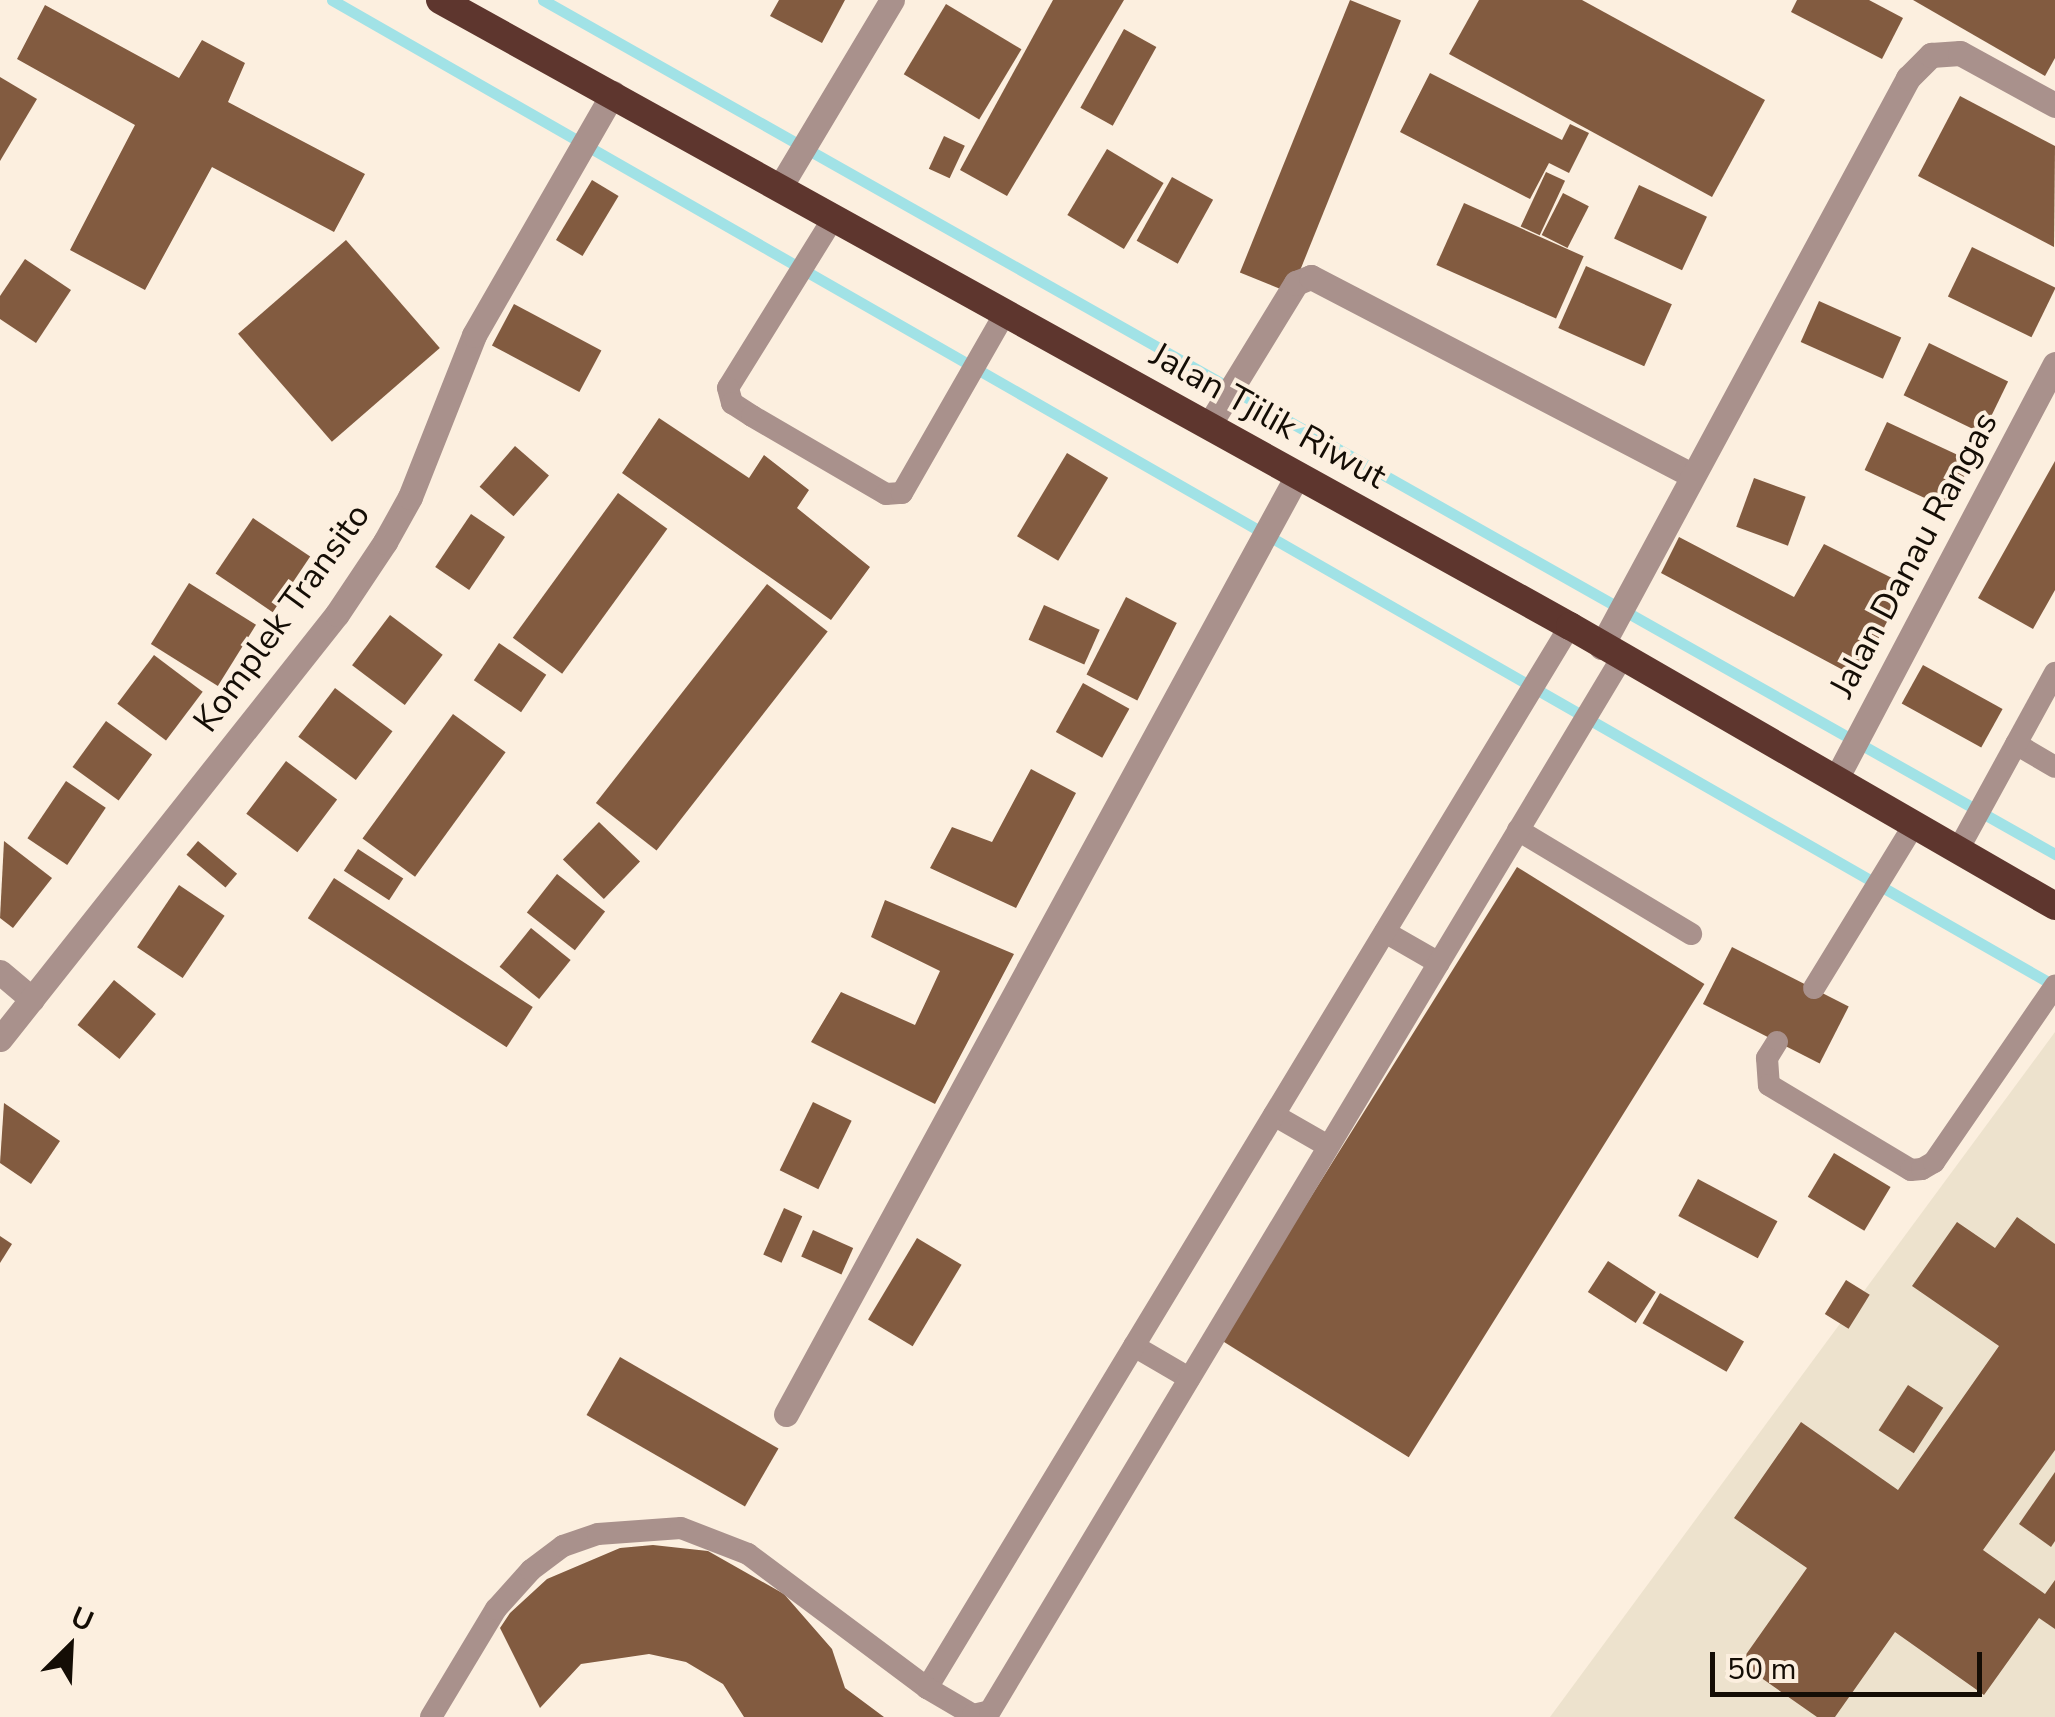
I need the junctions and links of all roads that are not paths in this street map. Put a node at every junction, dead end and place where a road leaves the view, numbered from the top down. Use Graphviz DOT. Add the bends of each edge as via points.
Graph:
graph roads {
  1 [pos="440,0"];
  2 [pos="892,0"];
  3 [pos="613,93"];
  4 [pos="2055,105"];
  5 [pos="780,187"];
  6 [pos="834,217"];
  7 [pos="1005,313"];
  8 [pos="2055,364"];
  9 [pos="1209,425"];
  10 [pos="1298,474"];
  11 [pos="1692,474"];
  12 [pos="1570,626"];
  13 [pos="1612,652"];
  14 [pos="2055,673"];
  15 [pos="2016,744"];
  16 [pos="2055,766"];
  17 [pos="1836,778"];
  18 [pos="1914,824"];
  19 [pos="1518,830"];
  20 [pos="1958,850"];
  21 [pos="2055,906"];
  22 [pos="1385,932"];
  23 [pos="1690,934"];
  24 [pos="1439,963"];
  25 [pos="0,972"];
  26 [pos="2055,986"];
  27 [pos="1814,988"];
  28 [pos="32,999"];
  29 [pos="0,1040"];
  30 [pos="1778,1042"];
  31 [pos="1274,1115"];
  32 [pos="1328,1146"];
  33 [pos="1134,1346"];
  34 [pos="1189,1378"];
  35 [pos="786,1414"];
  36 [pos="928,1688"];
  37 [pos="431,1717"];
  1 -- 3 [label="highway, Jalan Tjilik Riwut"];
  2 -- 5 [label="street"];
  3 -- 5 [label="highway, Jalan Tjilik Riwut"];
  3 -- 28 [label="street, Komplek Transito" via="474,335 410,497 385,542 337,614"];
  4 -- 11 [label="street" via="1960,53 1931,55 1908,78"];
  5 -- 6 [label="highway, Jalan Tjilik Riwut"];
  6 -- 7 [label="highway, Jalan Tjilik Riwut"];
  6 -- 7 [label="lane" via="728,388 732,403 886,494 902,493"];
  7 -- 9 [label="highway, Jalan Tjilik Riwut"];
  8 -- 17 [label="street, Jalan Danau Rangas"];
  9 -- 10 [label="highway, Jalan Tjilik Riwut"];
  9 -- 11 [label="street" via="1296,283 1311,277"];
  10 -- 12 [label="highway, Jalan Tjilik Riwut"];
  10 -- 35 [label="street"];
  11 -- 13 [label="street"];
  12 -- 13 [label="highway, Jalan Tjilik Riwut"];
  12 -- 22 [label="lane"];
  13 -- 17 [label="highway, Jalan Tjilik Riwut"];
  13 -- 19 [label="lane"];
  14 -- 15 [label="lane"];
  15 -- 16 [label="lane"];
  15 -- 20 [label="lane"];
  17 -- 18 [label="highway, Jalan Tjilik Riwut"];
  18 -- 20 [label="highway, Jalan Tjilik Riwut"];
  18 -- 27 [label="lane"];
  19 -- 23 [label="lane"];
  19 -- 24 [label="lane"];
  20 -- 21 [label="highway, Jalan Tjilik Riwut"];
  22 -- 24 [label="lane"];
  22 -- 31 [label="lane"];
  24 -- 32 [label="lane"];
  25 -- 28 [label="street"];
  26 -- 30 [label="lane" via="1934,1162 1922,1169 1911,1170 1769,1085 1767,1058"];
  28 -- 29 [label="street, Komplek Transito"];
  31 -- 32 [label="lane"];
  31 -- 33 [label="lane"];
  32 -- 34 [label="lane"];
  33 -- 34 [label="lane"];
  33 -- 36 [label="lane"];
  34 -- 36 [label="lane" via="990,1711 973,1715"];
  36 -- 37 [label="lane" via="748,1554 681,1528 645,1530 598,1534 563,1546 531,1570 496,1609"];
}
